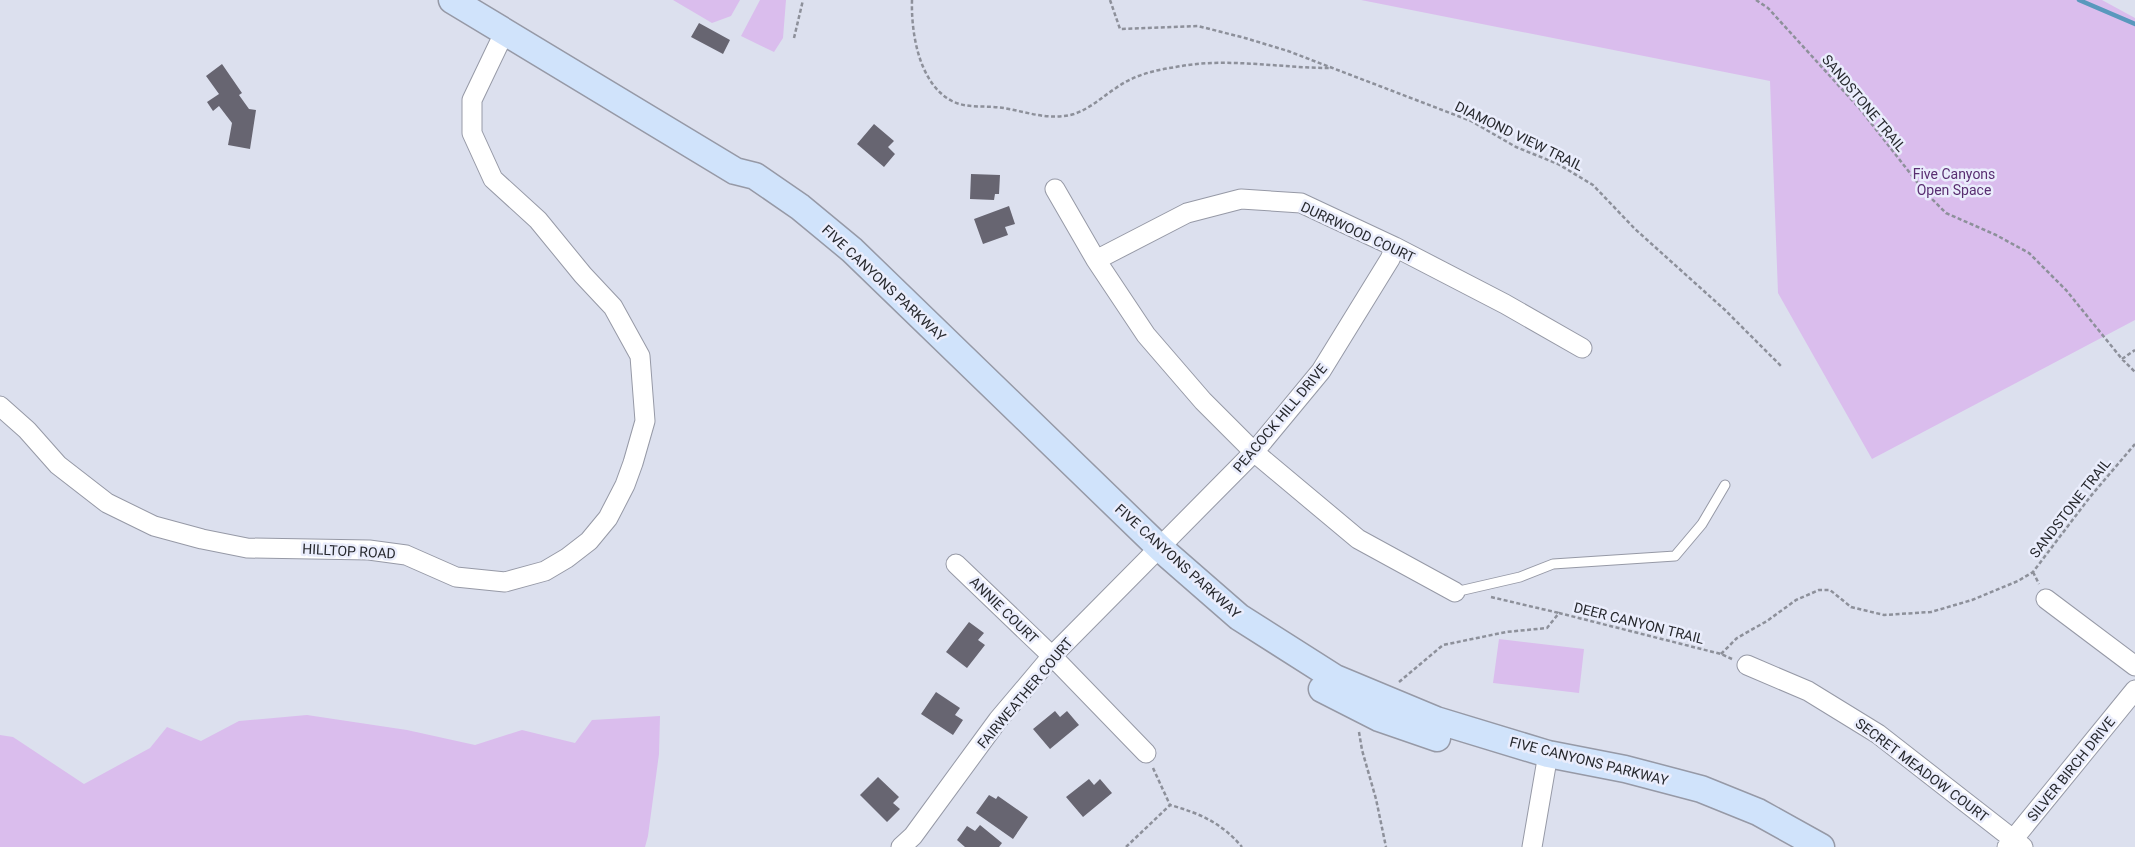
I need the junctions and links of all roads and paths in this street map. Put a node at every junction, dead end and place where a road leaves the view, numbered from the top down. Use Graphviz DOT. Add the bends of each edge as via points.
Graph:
graph roads {
  1 [pos="452,0"];
  2 [pos="803,0"];
  3 [pos="912,0"];
  4 [pos="1110,0"];
  5 [pos="1756,0"];
  6 [pos="504,33"];
  7 [pos="794,38"];
  8 [pos="1332,68"];
  9 [pos="1055,189"];
  10 [pos="1395,247"];
  11 [pos="1096,260"];
  12 [pos="1582,348"];
  13 [pos="2135,350"];
  14 [pos="2122,359"];
  15 [pos="1780,366"];
  16 [pos="2135,372"];
  17 [pos="0,406"];
  18 [pos="2135,444"];
  19 [pos="1254,452"];
  20 [pos="1726,485"];
  21 [pos="1155,555"];
  22 [pos="956,564"];
  23 [pos="1455,592"];
  24 [pos="1491,597"];
  25 [pos="2046,599"];
  26 [pos="1559,613"];
  27 [pos="1720,654"];
  28 [pos="1052,656"];
  29 [pos="1747,665"];
  30 [pos="2135,666"];
  31 [pos="2135,690"];
  32 [pos="1383,709"];
  33 [pos="1146,753"];
  34 [pos="1547,760"];
  35 [pos="1170,805"];
  36 [pos="2014,844"];
  37 [pos="901,847"];
  38 [pos="1126,847"];
  39 [pos="1242,847"];
  40 [pos="1386,847"];
  41 [pos="1532,847"];
  42 [pos="1795,847"];
  43 [pos="1822,847"];
  1 -- 6 [label="main road, FIVE CANYONS PARKWAY"];
  2 -- 7 [label="path"];
  3 -- 8 [label="path, DIAMOND VIEW TRAIL" via="914,41 934,86 952,101 974,106 1002,107 1052,117 1074,114 1096,104 1116,87 1145,73 1178,66 1215,63"];
  4 -- 8 [label="path, DIAMOND VIEW TRAIL" via="1120,29 1198,26 1288,51"];
  5 -- 14 [label="path, SANDSTONE TRAIL" via="1768,8 1860,109 1929,197 1946,213 2029,253 2066,290"];
  6 -- 17 [label="street, HILLTOP ROAD" via="472,100 472,133 493,179 538,220 613,307 640,356 645,421 634,463 608,518 588,541 566,558 545,571 505,582 456,577 406,555 369,550 247,548 164,529 107,502 58,465"];
  6 -- 21 [label="main road, FIVE CANYONS PARKWAY" via="734,171 745,188 833,254 1073,484"];
  8 -- 15 [label="path, DIAMOND VIEW TRAIL" via="1471,121 1593,185"];
  9 -- 11 [label="street"];
  10 -- 11 [label="street, DURRWOOD COURT" via="1301,203 1241,199 1187,213"];
  10 -- 12 [label="street, DURRWOOD COURT"];
  10 -- 19 [label="street, PEACOCK HILL DRIVE" via="1321,371"];
  11 -- 19 [label="street" via="1146,335 1203,401"];
  13 -- 14 [label="path"];
  14 -- 16 [label="path, SANDSTONE TRAIL"];
  18 -- 27 [label="path, SANDSTONE TRAIL" via="2090,496 2033,572 2018,581 1931,612 1884,614 1851,607 1830,590 1819,590 1796,600 1737,638"];
  19 -- 21 [label="street, PEACOCK HILL DRIVE"];
  19 -- 23 [label="street" via="1358,539"];
  20 -- 23 [label="lane" via="1702,524 1674,556 1553,564 1520,577"];
  21 -- 28 [label="street, FAIRWEATHER COURT"];
  21 -- 32 [label="main road, FIVE CANYONS PARKWAY" via="1227,626 1294,672"];
  22 -- 28 [label="street, ANNIE COURT"];
  24 -- 26 [label="path"];
  25 -- 30 [label="street"];
  26 -- 27 [label="path, DEER CANYON TRAIL"];
  26 -- 32 [label="path, DEER CANYON TRAIL" via="1547,628 1506,632 1443,645 1393,687"];
  27 -- 29 [label="path, DEER CANYON TRAIL"];
  28 -- 33 [label="street, ANNIE COURT"];
  28 -- 37 [label="street, FAIRWEATHER COURT" via="998,720 913,836"];
  29 -- 36 [label="street, SECRET MEADOW COURT" via="1808,691 1878,734"];
  31 -- 36 [label="street, SILVER BIRCH DRIVE"];
  32 -- 34 [label="main road, FIVE CANYONS PARKWAY" via="1443,740"];
  32 -- 40 [label="path, DEER CANYON TRAIL" via="1359,732"];
  33 -- 35 [label="path"];
  34 -- 41 [label="street"];
  34 -- 42 [label="main road, FIVE CANYONS PARKWAY" via="1685,797"];
  34 -- 43 [label="main road, FIVE CANYONS PARKWAY" via="1625,769 1701,790 1758,812"];
  35 -- 38 [label="path"];
  35 -- 39 [label="path" via="1198,813 1216,823"];
}
